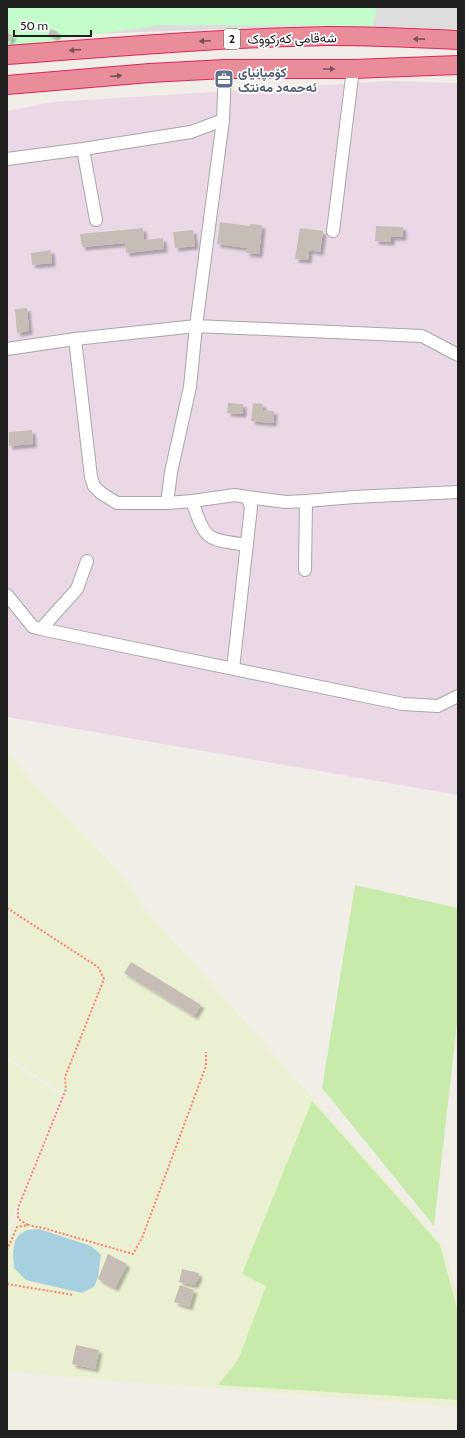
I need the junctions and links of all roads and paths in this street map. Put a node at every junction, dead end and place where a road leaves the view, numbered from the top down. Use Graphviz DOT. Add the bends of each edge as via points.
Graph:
graph roads {
  1 [pos="458,40"];
  2 [pos="7,55"];
  3 [pos="458,65"];
  4 [pos="225,69"];
  5 [pos="352,69"];
  6 [pos="7,85"];
  7 [pos="223,120"];
  8 [pos="83,149"];
  9 [pos="7,159"];
  10 [pos="96,220"];
  11 [pos="333,231"];
  12 [pos="196,326"];
  13 [pos="75,339"];
  14 [pos="7,349"];
  15 [pos="458,355"];
  16 [pos="458,492"];
  17 [pos="247,497"];
  18 [pos="192,501"];
  19 [pos="306,501"];
  20 [pos="167,503"];
  21 [pos="246,544"];
  22 [pos="87,561"];
  23 [pos="305,570"];
  24 [pos="7,595"];
  25 [pos="41,629"];
  26 [pos="233,669"];
  27 [pos="458,696"];
  28 [pos="7,908"];
  29 [pos="206,1052"];
  30 [pos="28,1225"];
  31 [pos="7,1250"];
  32 [pos="7,1284"];
  33 [pos="74,1295"];
  1 -- 2 [label="highway, شەقامی کەرکووک / 2, one-way" via="329,36 259,38"];
  3 -- 5 [label="highway"];
  4 -- 5 [label="highway, one-way"];
  6 -- 4 [label="highway, one-way"];
  4 -- 7 [label="lane"];
  5 -- 11 [label="lane"];
  7 -- 8 [label="lane" via="191,132"];
  7 -- 12 [label="lane"];
  8 -- 9 [label="lane"];
  8 -- 10 [label="lane"];
  12 -- 13 [label="lane"];
  12 -- 15 [label="lane" via="422,336"];
  12 -- 20 [label="lane" via="190,387 171,472"];
  13 -- 14 [label="lane"];
  13 -- 20 [label="lane" via="94,486 117,503"];
  16 -- 19 [label="lane"];
  17 -- 18 [label="lane" via="235,494"];
  17 -- 19 [label="lane" via="286,502"];
  17 -- 21 [label="lane" via="251,507"];
  18 -- 20 [label="lane"];
  18 -- 21 [label="lane" via="199,522 208,537"];
  19 -- 23 [label="lane"];
  21 -- 26 [label="lane"];
  22 -- 25 [label="lane" via="77,589"];
  24 -- 25 [label="lane" via="33,627"];
  25 -- 26 [label="lane"];
  26 -- 27 [label="lane" via="403,704 438,706"];
  28 -- 30 [label="path" via="98,967 104,979 65,1077 66,1089 18,1208 18,1219"];
  29 -- 30 [label="path" via="206,1066 142,1238 133,1254"];
  30 -- 31 [label="path" via="17,1227"];
  32 -- 33 [label="path"];
}
